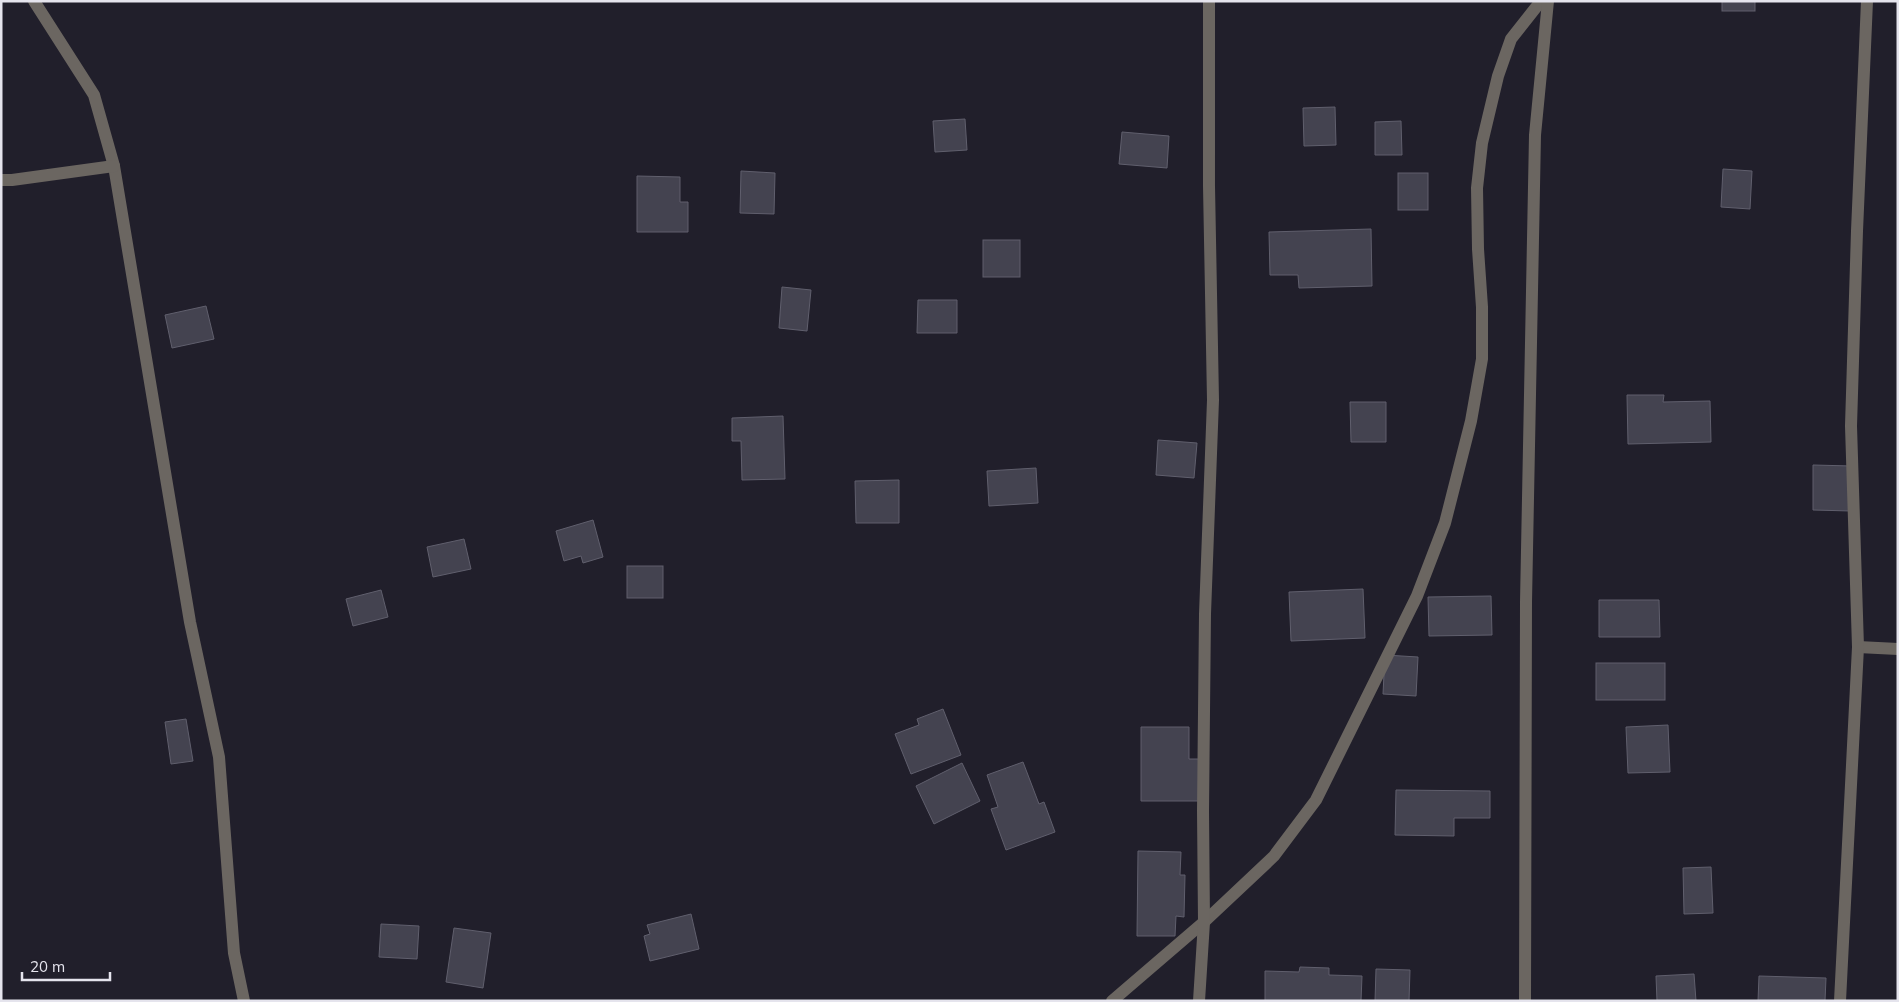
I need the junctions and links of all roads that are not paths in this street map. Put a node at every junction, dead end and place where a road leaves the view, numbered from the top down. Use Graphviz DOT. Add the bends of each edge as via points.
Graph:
graph roads {
  1 [pos="34,1"];
  2 [pos="1209,1"];
  3 [pos="1541,1"];
  4 [pos="1548,1"];
  5 [pos="1867,1"];
  6 [pos="114,166"];
  7 [pos="1,180"];
  8 [pos="1858,647"];
  9 [pos="1898,650"];
  10 [pos="1204,922"];
  11 [pos="244,1001"];
  12 [pos="1112,1001"];
  13 [pos="1199,1001"];
  14 [pos="1525,1001"];
  15 [pos="1840,1001"];
  1 -- 6 [label="street" via="94,95"];
  2 -- 10 [label="street" via="1208,186 1213,400 1205,614"];
  3 -- 10 [label="street" via="1511,39 1498,76 1482,143 1477,188 1482,359 1472,421 1445,524 1416,596 1316,800 1274,856"];
  4 -- 14 [label="street" via="1535,145 1526,611"];
  5 -- 8 [label="street" via="1851,426"];
  6 -- 7 [label="street"];
  6 -- 11 [label="street" via="190,622 218,757 234,953"];
  8 -- 9 [label="street"];
  8 -- 15 [label="street"];
  10 -- 12 [label="street"];
  10 -- 13 [label="street"];
}
